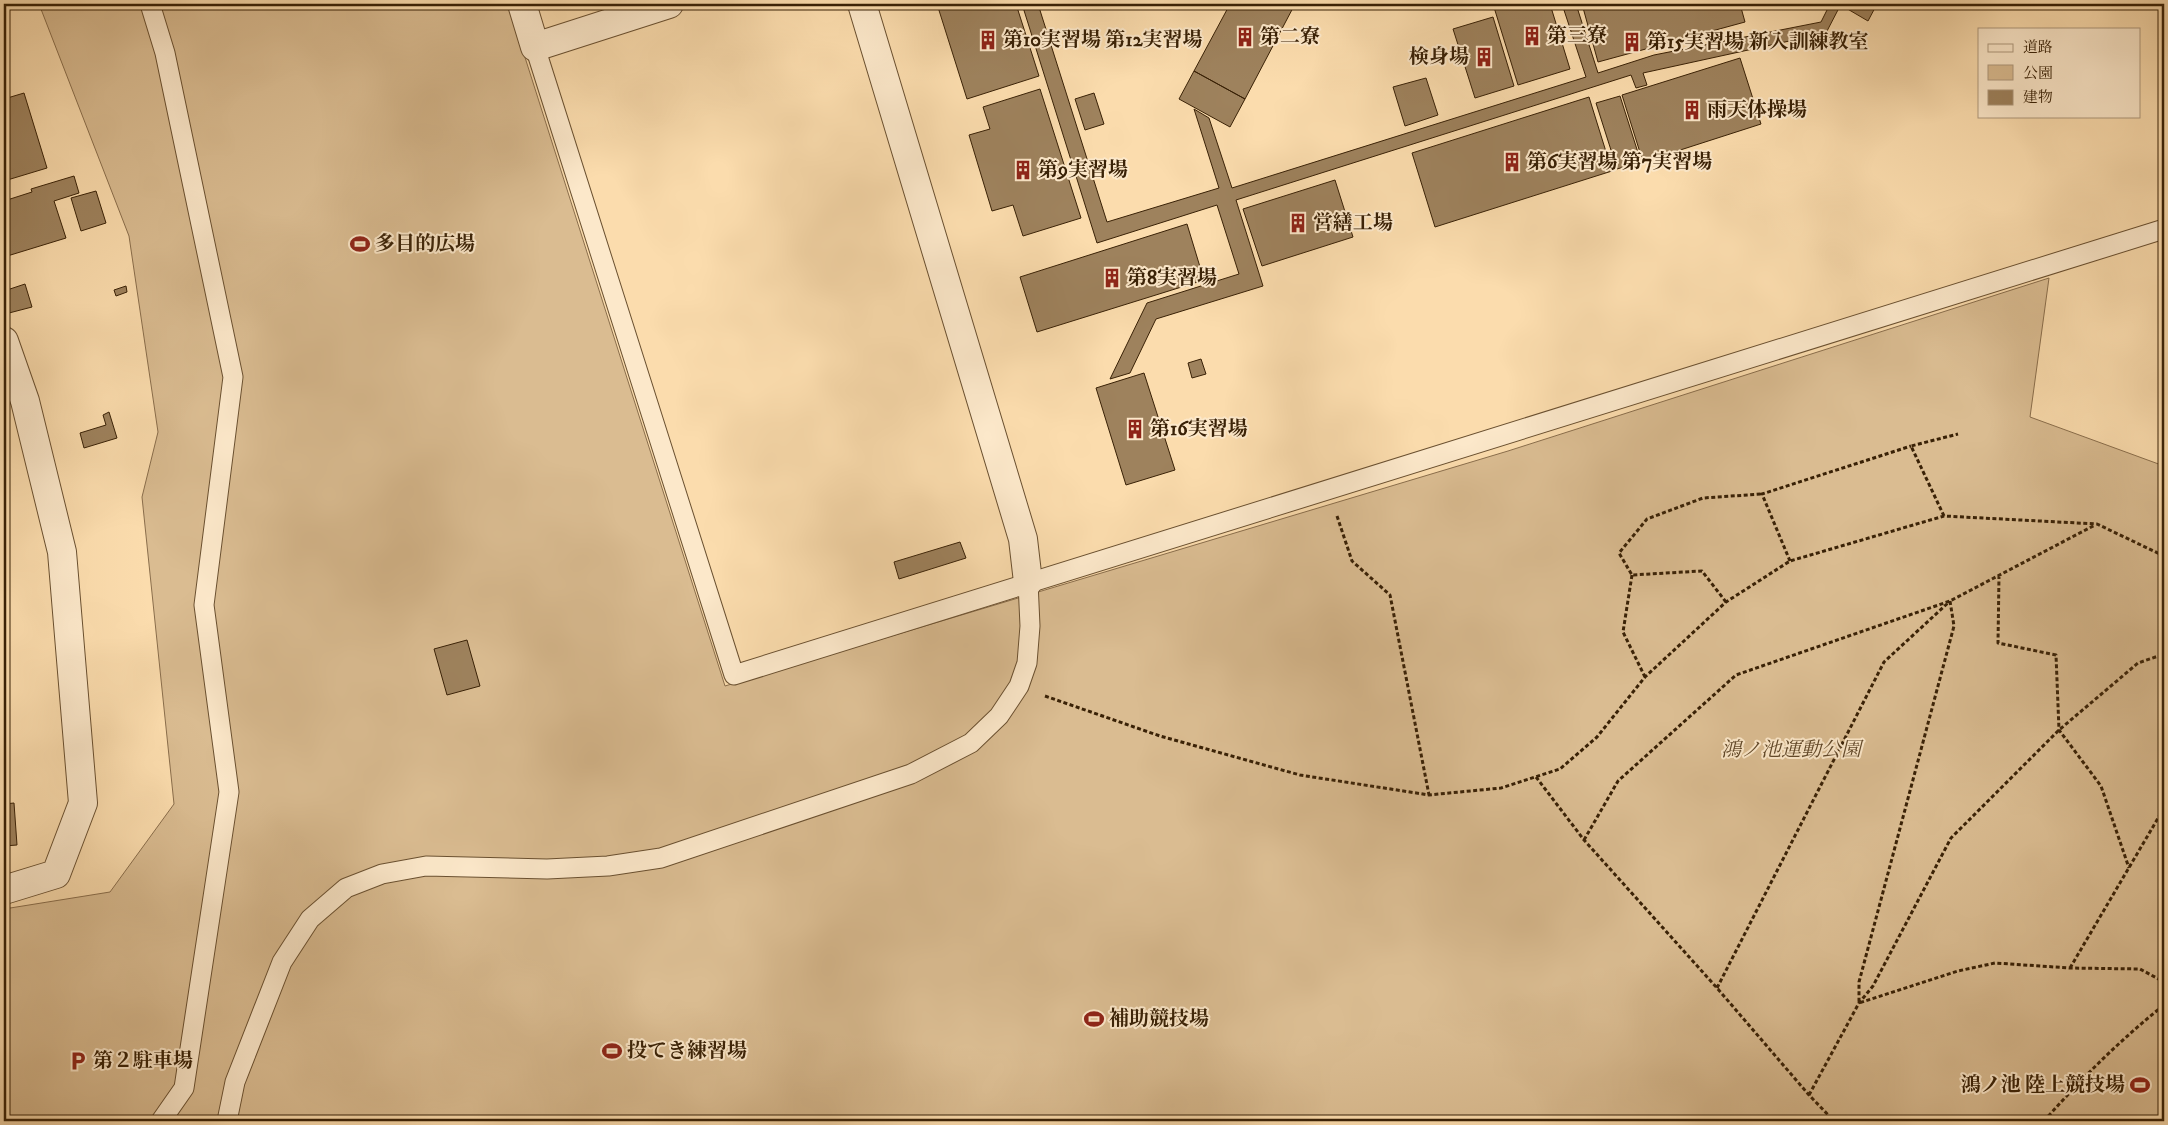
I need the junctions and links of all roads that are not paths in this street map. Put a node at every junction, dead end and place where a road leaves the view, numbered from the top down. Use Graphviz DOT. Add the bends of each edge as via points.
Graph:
graph roads {
  1 [pos="150,4"];
  2 [pos="522,4"];
  3 [pos="669,4"];
  4 [pos="862,4"];
  5 [pos="535,46"];
  6 [pos="2164,229"];
  7 [pos="4,341"];
  8 [pos="1028,582"];
  9 [pos="4,890"];
  10 [pos="161,1121"];
  11 [pos="226,1121"];
  1 -- 10 [label="lane" via="165,53 232,377 204,605 229,792 184,1088"];
  2 -- 5 [label="street"];
  3 -- 5 [label="street"];
  4 -- 8 [label="street" via="1023,539"];
  5 -- 8 [label="lane" via="734,675"];
  6 -- 8 [label="lane"];
  7 -- 9 [label="street" via="25,401 62,552 83,803 56,874"];
  8 -- 11 [label="lane" via="1030,626 1027,663 1018,686 999,716 971,743 911,774 661,858 608,866 547,869 426,866 382,874 346,888 310,919 282,962 235,1082"];
}
